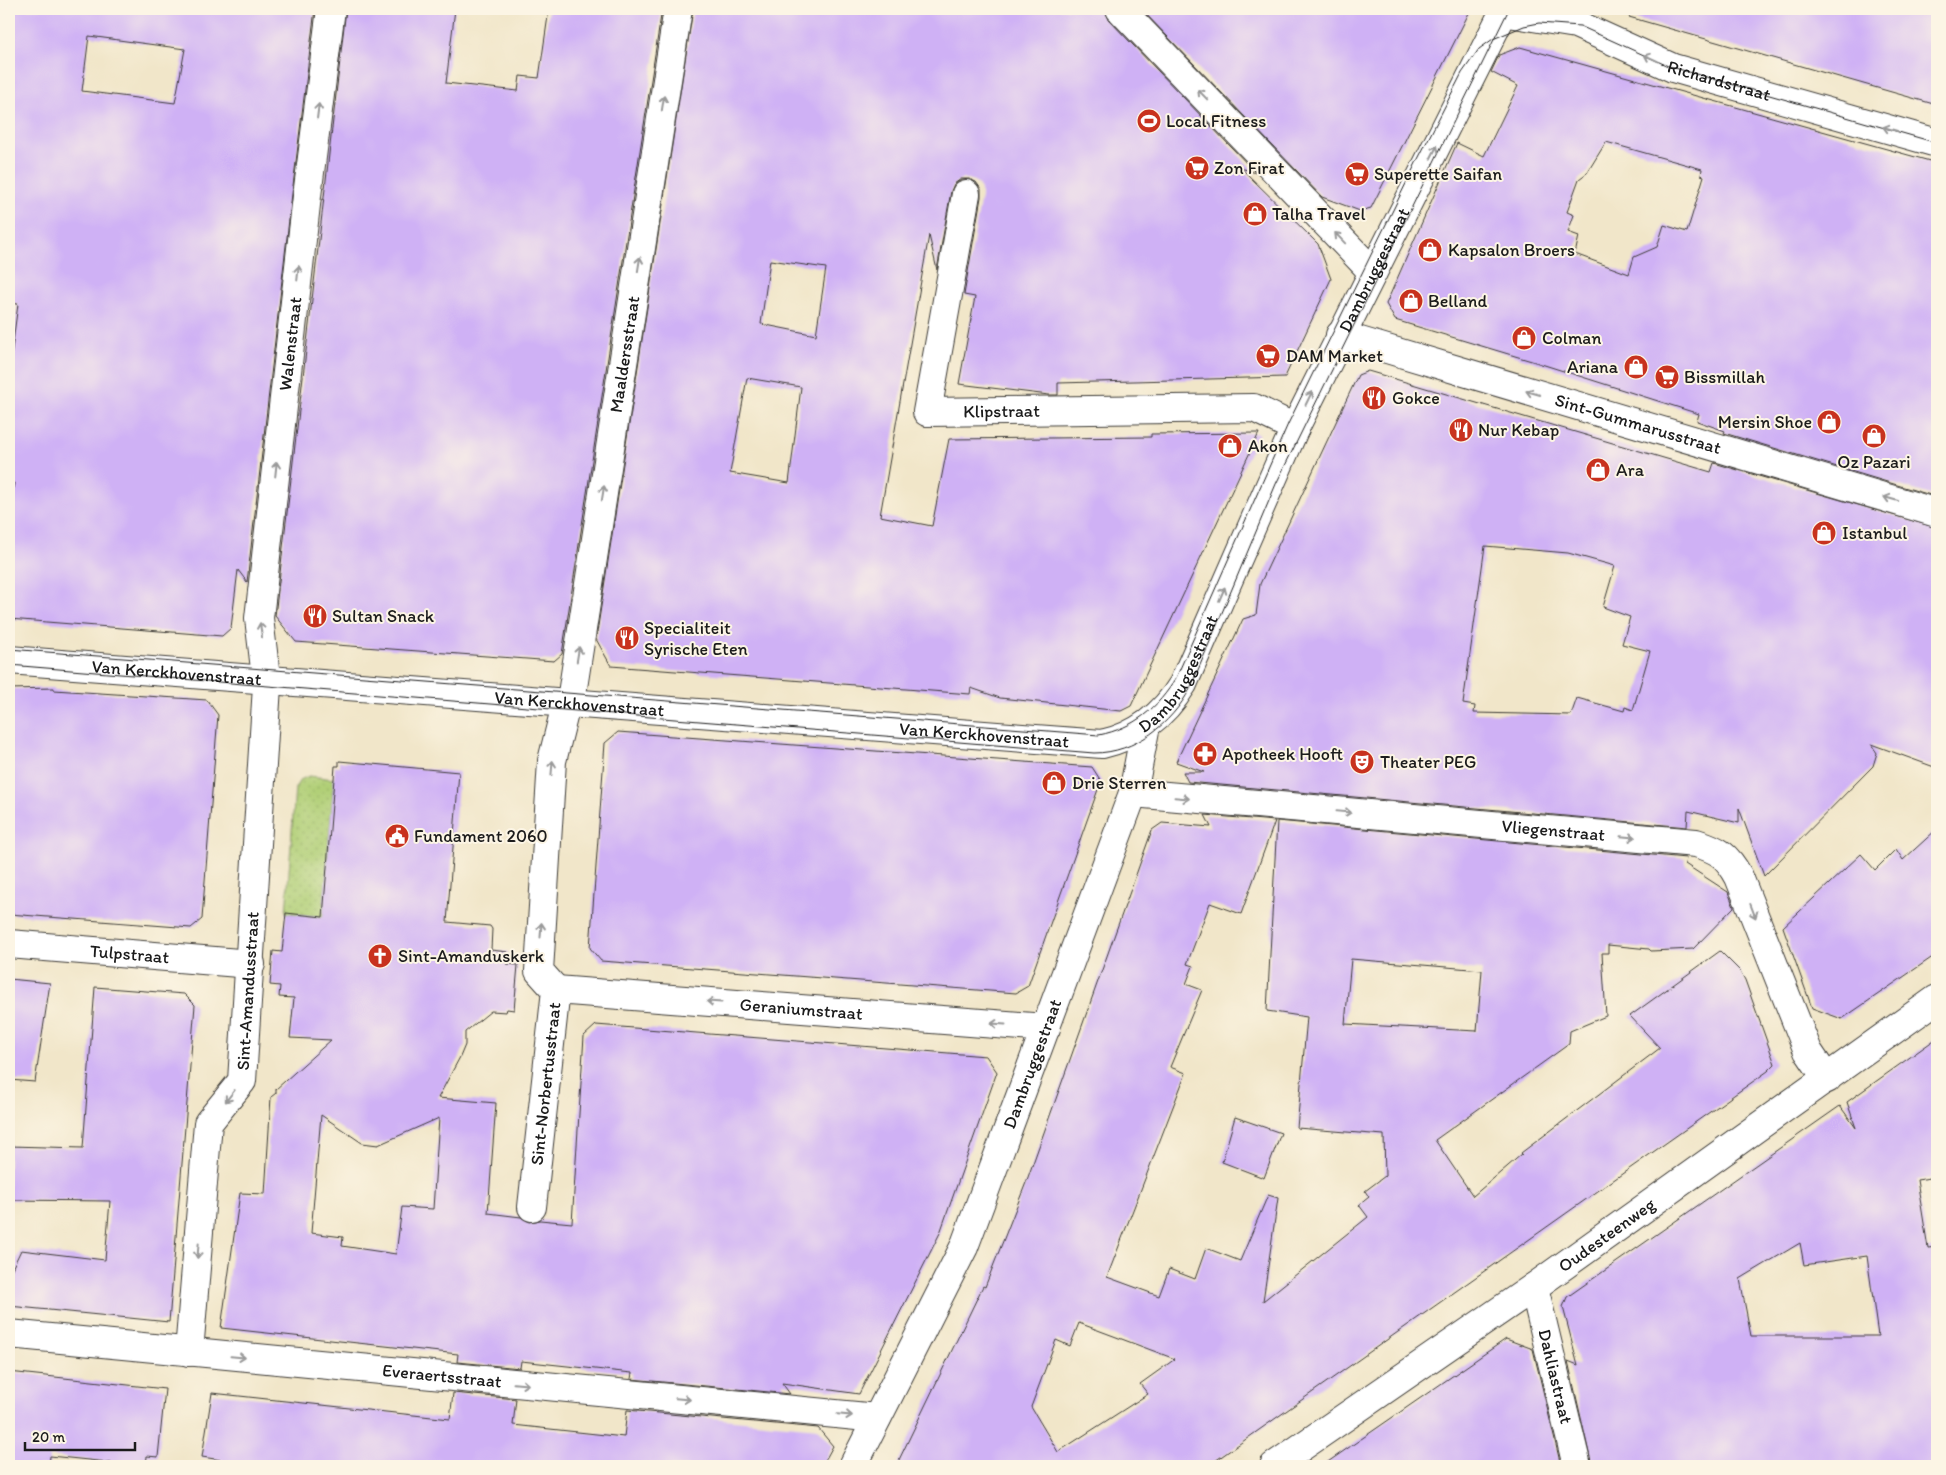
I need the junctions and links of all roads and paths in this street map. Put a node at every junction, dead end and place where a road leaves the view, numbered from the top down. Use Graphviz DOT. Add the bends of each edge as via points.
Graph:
graph roads {
  1 [pos="331,9"];
  2 [pos="678,9"];
  3 [pos="1120,9"];
  4 [pos="1504,10"];
  5 [pos="1937,142"];
  6 [pos="966,194"];
  7 [pos="1372,274"];
  8 [pos="1340,335"];
  9 [pos="1295,428"];
  10 [pos="1937,513"];
  11 [pos="9,660"];
  12 [pos="267,679"];
  13 [pos="568,701"];
  14 [pos="1146,725"];
  15 [pos="1134,793"];
  16 [pos="9,944"];
  17 [pos="251,964"];
  18 [pos="556,990"];
  19 [pos="1937,999"];
  20 [pos="1046,1028"];
  21 [pos="1827,1079"];
  22 [pos="532,1207"];
  23 [pos="1534,1288"];
  24 [pos="9,1334"];
  25 [pos="189,1352"];
  26 [pos="876,1418"];
  27 [pos="853,1466"];
  28 [pos="1274,1466"];
  29 [pos="1577,1466"];
  12 -- 1 [label="street, Walenstraat, one-way" via="259,618"];
  13 -- 2 [label="street, Maaldersstraat, one-way" via="575,674"];
  7 -- 3 [label="street, one-way"];
  5 -- 4 [label="street, Richardstraat, one-way" via="1673,68 1576,24"];
  7 -- 4 [label="street, Dambruggestraat, one-way"];
  6 -- 9 [label="street, Klipstraat" via="927,412 1254,408"];
  7 -- 8 [label="street, Dambruggestraat"];
  9 -- 8 [label="street, Dambruggestraat, one-way"];
  10 -- 8 [label="street, Sint-Gummarusstraat, one-way"];
  14 -- 9 [label="street, Dambruggestraat, one-way" via="1163,712 1183,684"];
  11 -- 12 [label="street, Van Kerckhovenstraat"];
  12 -- 13 [label="street, Van Kerckhovenstraat"];
  12 -- 17 [label="street, Sint-Amandusstraat"];
  13 -- 14 [label="street, Van Kerckhovenstraat" via="1102,744 1127,736"];
  18 -- 13 [label="street, Sint-Norbertusstraat, one-way" via="539,971 552,761"];
  14 -- 15 [label="street, Dambruggestraat"];
  15 -- 20 [label="street, Dambruggestraat"];
  15 -- 21 [label="street, Vliegenstraat, one-way" via="1696,844 1716,850 1731,861 1739,877 1808,1051"];
  16 -- 17 [label="street, Tulpstraat"];
  17 -- 25 [label="street, Sint-Amandusstraat, one-way" via="242,1081 208,1123"];
  20 -- 18 [label="street, Geraniumstraat, one-way"];
  18 -- 22 [label="street, Sint-Norbertusstraat"];
  19 -- 21 [label="street, Oudesteenweg"];
  20 -- 26 [label="street, Dambruggestraat" via="964,1247"];
  21 -- 23 [label="street, Oudesteenweg"];
  23 -- 28 [label="street, Oudesteenweg"];
  23 -- 29 [label="street, Dahliastraat"];
  24 -- 25 [label="street, Everaertsstraat"];
  25 -- 26 [label="street, Everaertsstraat, one-way"];
  26 -- 27 [label="street, Dambruggestraat"];
}
